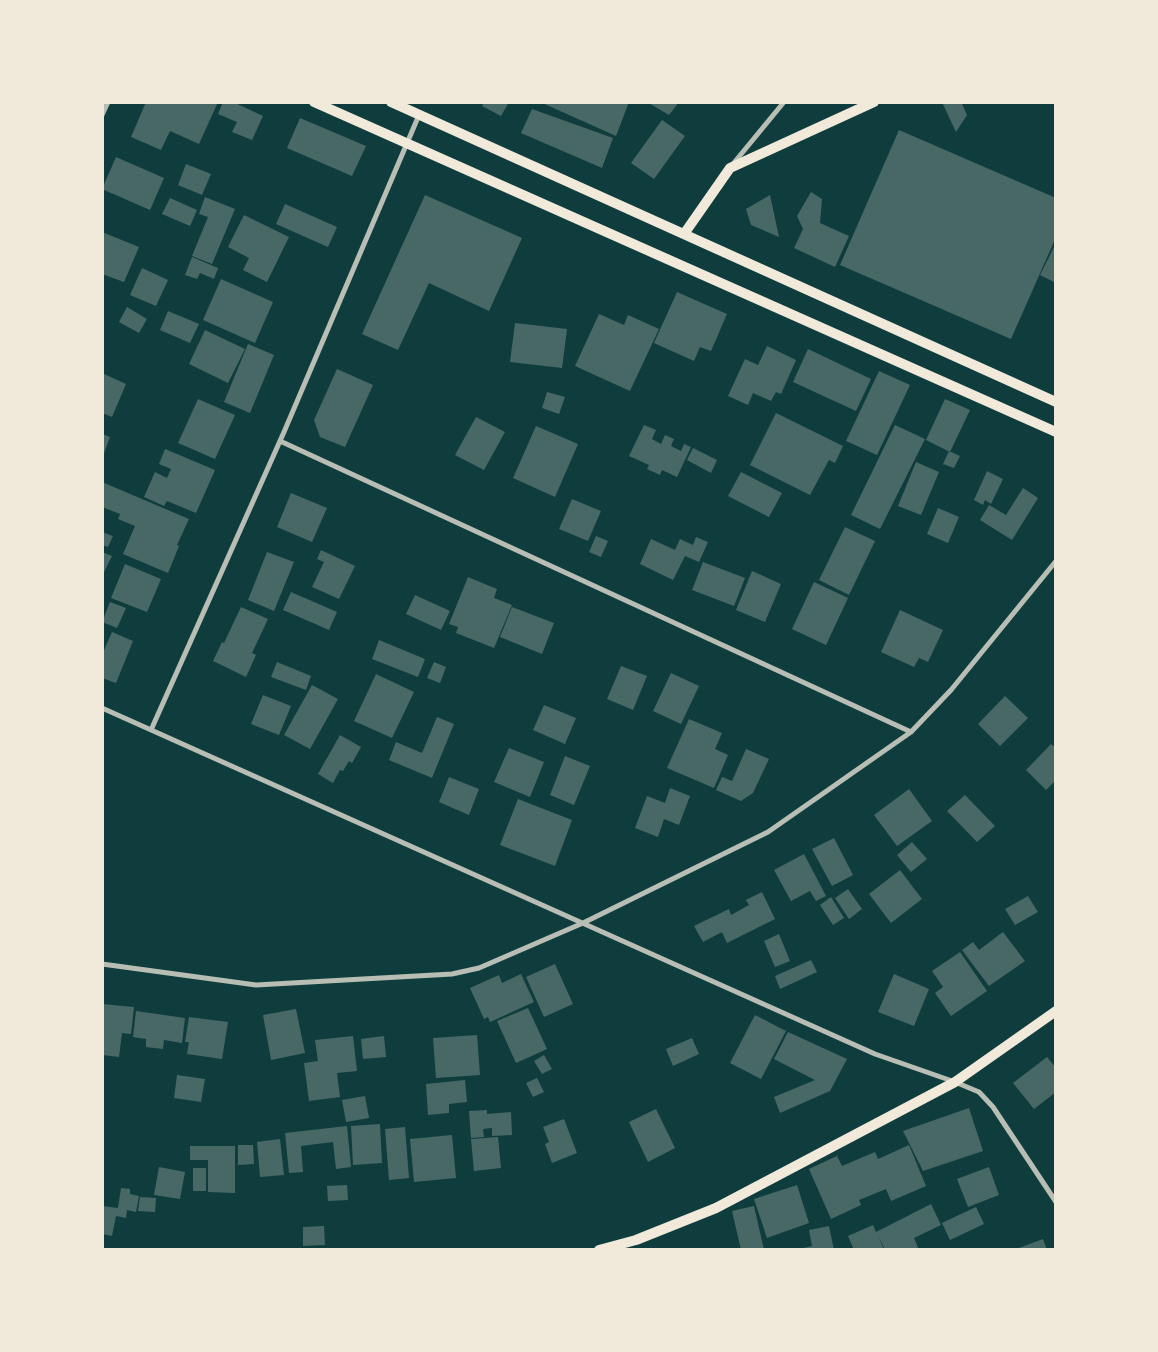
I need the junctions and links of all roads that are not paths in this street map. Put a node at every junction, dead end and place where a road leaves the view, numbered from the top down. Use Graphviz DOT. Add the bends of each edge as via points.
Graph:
graph roads {
  1 [pos="108,102"];
  2 [pos="314,102"];
  3 [pos="391,102"];
  4 [pos="784,102"];
  5 [pos="874,102"];
  6 [pos="102,115"];
  7 [pos="419,115"];
  8 [pos="407,143"];
  9 [pos="730,168"];
  10 [pos="684,234"];
  11 [pos="1056,402"];
  12 [pos="1056,432"];
  13 [pos="280,441"];
  14 [pos="1056,561"];
  15 [pos="102,708"];
  16 [pos="152,730"];
  17 [pos="911,732"];
  18 [pos="584,923"];
  19 [pos="102,964"];
  20 [pos="1056,1011"];
  21 [pos="955,1082"];
  22 [pos="1056,1202"];
  23 [pos="599,1250"];
  1 -- 6 [label="street"];
  2 -- 8 [label="main road"];
  3 -- 7 [label="main road"];
  4 -- 9 [label="street"];
  5 -- 9 [label="main road"];
  7 -- 8 [label="street"];
  7 -- 10 [label="main road"];
  8 -- 12 [label="main road"];
  8 -- 13 [label="street"];
  9 -- 10 [label="main road"];
  10 -- 11 [label="main road"];
  13 -- 16 [label="street"];
  13 -- 17 [label="street"];
  14 -- 17 [label="street" via="951,690"];
  15 -- 16 [label="street"];
  16 -- 18 [label="street"];
  17 -- 18 [label="street" via="768,832"];
  18 -- 19 [label="street" via="479,968 452,974 256,985"];
  18 -- 21 [label="street" via="875,1054"];
  20 -- 21 [label="main road"];
  21 -- 22 [label="street" via="979,1092 993,1107"];
  21 -- 23 [label="main road" via="716,1208 636,1240"];
}
